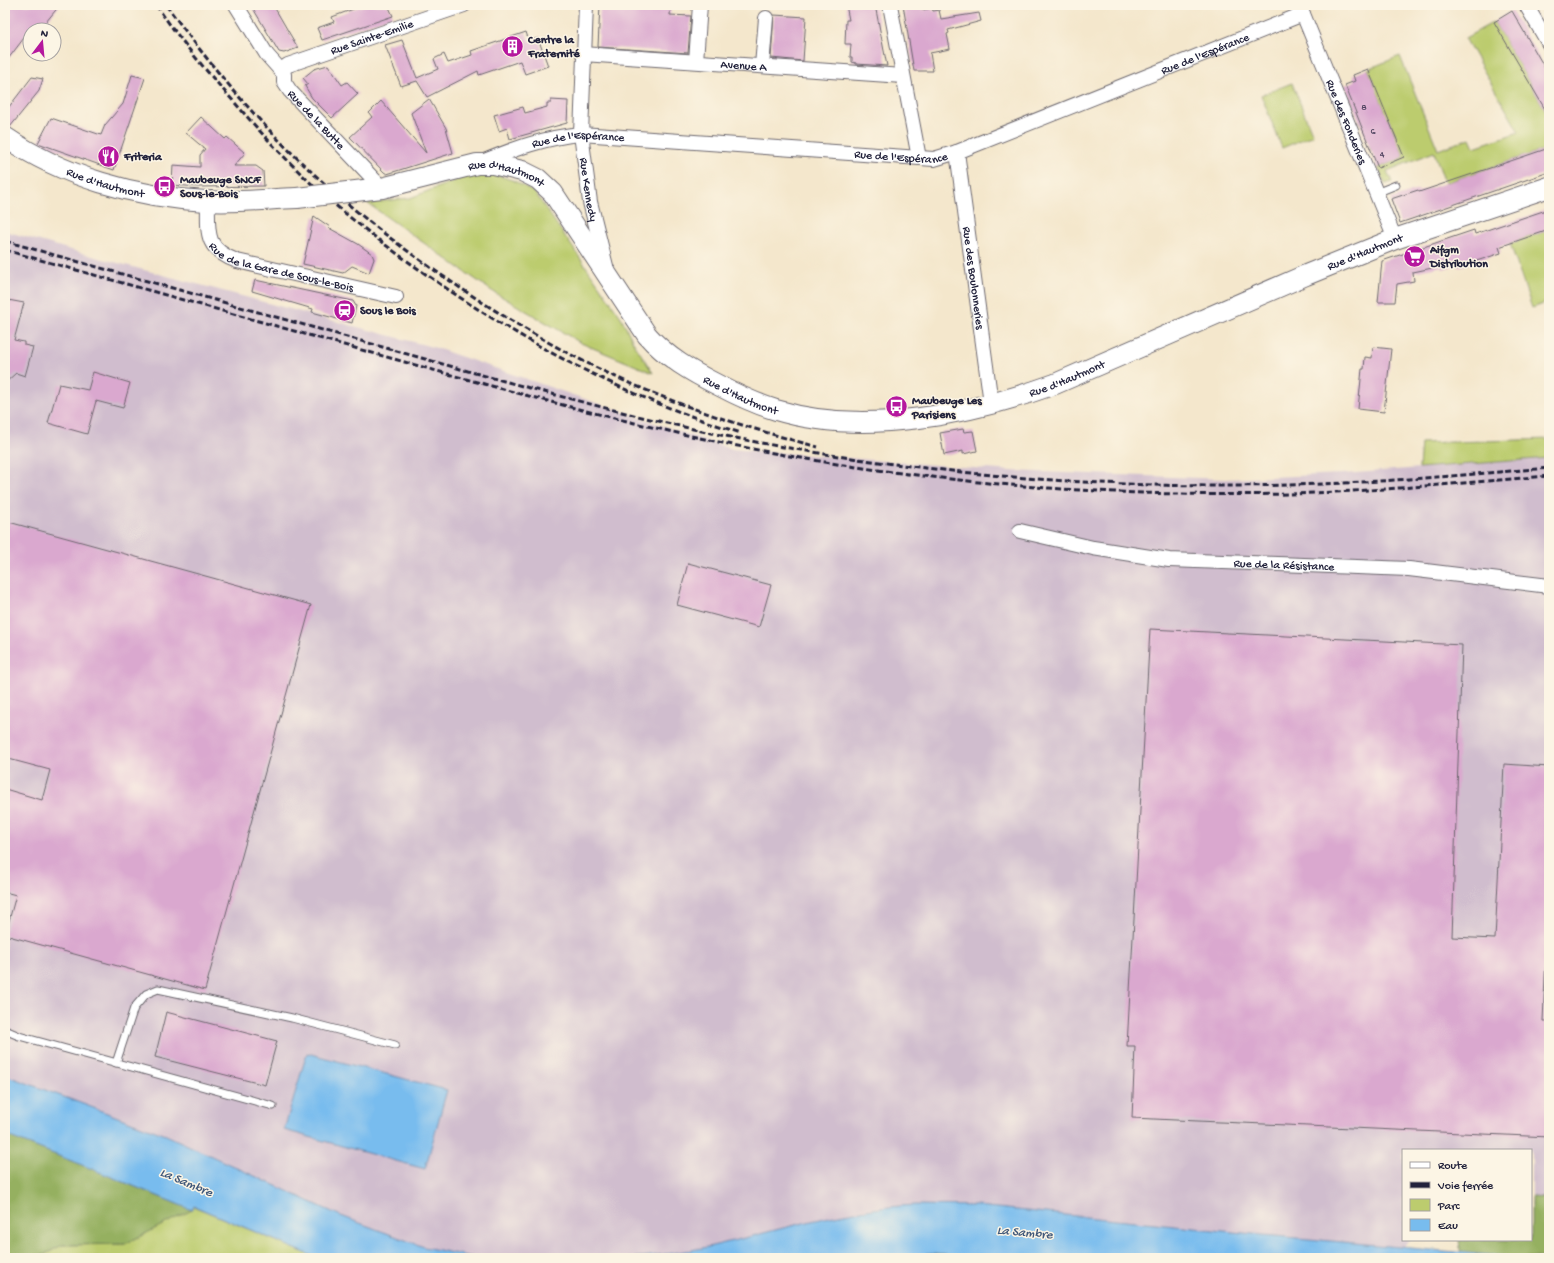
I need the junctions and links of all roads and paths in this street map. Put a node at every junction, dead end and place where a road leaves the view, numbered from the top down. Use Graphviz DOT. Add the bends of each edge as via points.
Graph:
graph roads {
  1 [pos="236,5"];
  2 [pos="586,5"];
  3 [pos="700,5"];
  4 [pos="890,5"];
  5 [pos="1526,5"];
  6 [pos="459,6"];
  7 [pos="1300,10"];
  8 [pos="766,18"];
  9 [pos="1549,44"];
  10 [pos="583,54"];
  11 [pos="696,61"];
  12 [pos="762,66"];
  13 [pos="281,70"];
  14 [pos="903,76"];
  15 [pos="581,134"];
  16 [pos="5,136"];
  17 [pos="957,152"];
  18 [pos="919,158"];
  19 [pos="476,164"];
  20 [pos="1396,185"];
  21 [pos="1549,187"];
  22 [pos="373,189"];
  23 [pos="1376,193"];
  24 [pos="208,201"];
  25 [pos="1395,239"];
  26 [pos="608,276"];
  27 [pos="396,297"];
  28 [pos="991,404"];
  29 [pos="1020,531"];
  30 [pos="1549,586"];
  31 [pos="5,1030"];
  32 [pos="395,1045"];
  33 [pos="116,1063"];
  34 [pos="273,1106"];
  1 -- 13 [label="street, Rue de la Butte" via="267,56"];
  2 -- 10 [label="street, Rue Kennedy"];
  3 -- 11 [label="street"];
  4 -- 14 [label="street"];
  5 -- 9 [label="street"];
  6 -- 13 [label="street, Rue Sainte-Emilie" via="288,65"];
  7 -- 17 [label="street, Rue de l'Espérance"];
  7 -- 23 [label="street, Rue des Fonderies"];
  8 -- 12 [label="street"];
  10 -- 11 [label="street, Avenue A"];
  10 -- 15 [label="street, Rue Kennedy"];
  11 -- 12 [label="street, Avenue A"];
  12 -- 14 [label="street, Avenue A"];
  13 -- 22 [label="street, Rue de la Butte" via="290,91"];
  14 -- 18 [label="street"];
  15 -- 18 [label="street, Rue de l'Espérance"];
  15 -- 19 [label="street, Rue de l'Espérance" via="521,146"];
  15 -- 26 [label="street, Rue Kennedy" via="590,202"];
  16 -- 24 [label="street, Rue d'Hautmont" via="34,155 103,184 144,194"];
  17 -- 18 [label="street, Rue de l'Espérance" via="934,158"];
  17 -- 28 [label="street, Rue des Boulonneries"];
  19 -- 22 [label="street, Rue d'Hautmont"];
  19 -- 26 [label="street, Rue d'Hautmont" via="493,164 522,170 538,179 553,193"];
  20 -- 23 [label="lane"];
  21 -- 25 [label="street, Rue d'Hautmont"];
  22 -- 24 [label="street, Rue d'Hautmont, bridge" via="297,198"];
  23 -- 25 [label="street, Rue des Fonderies"];
  24 -- 27 [label="street, Rue de la Gare de Sous-le-Bois" via="208,231 211,244 225,257"];
  25 -- 28 [label="street, Rue d'Hautmont" via="1055,384"];
  26 -- 28 [label="street, Rue d'Hautmont" via="657,346 733,393 776,410 819,419 870,422 900,420"];
  29 -- 30 [label="street, Rue de la Résistance" via="1093,548 1169,560 1409,569"];
  31 -- 33 [label="lane" via="18,1036"];
  32 -- 33 [label="lane" via="292,1018 158,989 146,994 134,1008"];
  33 -- 34 [label="lane"];
}
